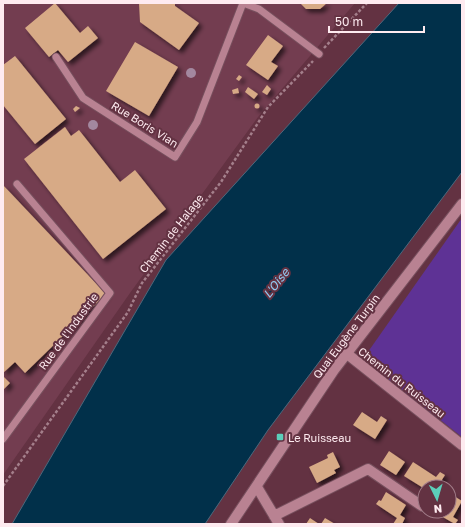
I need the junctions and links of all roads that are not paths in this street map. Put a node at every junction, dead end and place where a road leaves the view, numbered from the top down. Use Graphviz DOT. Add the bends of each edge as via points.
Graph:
graph roads {
  1 [pos="243,3"];
  2 [pos="319,54"];
  3 [pos="56,57"];
  4 [pos="17,184"];
  5 [pos="462,204"];
  6 [pos="346,353"];
  7 [pos="3,439"];
  8 [pos="462,445"];
  9 [pos="257,487"];
  10 [pos="417,503"];
  11 [pos="276,520"];
  12 [pos="231,524"];
  1 -- 2 [label="lane" via="259,9"];
  1 -- 3 [label="lane, Rue Boris Vian" via="197,122 175,157 83,98"];
  4 -- 7 [label="lane, Rue de l'Industrie" via="110,293"];
  5 -- 6 [label="main road, Quai Eugène Turpin"];
  6 -- 8 [label="main road, Chemin du Ruisseau"];
  6 -- 9 [label="main road, Quai Eugène Turpin"];
  9 -- 11 [label="main road"];
  9 -- 12 [label="main road, Quai Eugène Turpin"];
  10 -- 11 [label="main road" via="368,469"];
}
